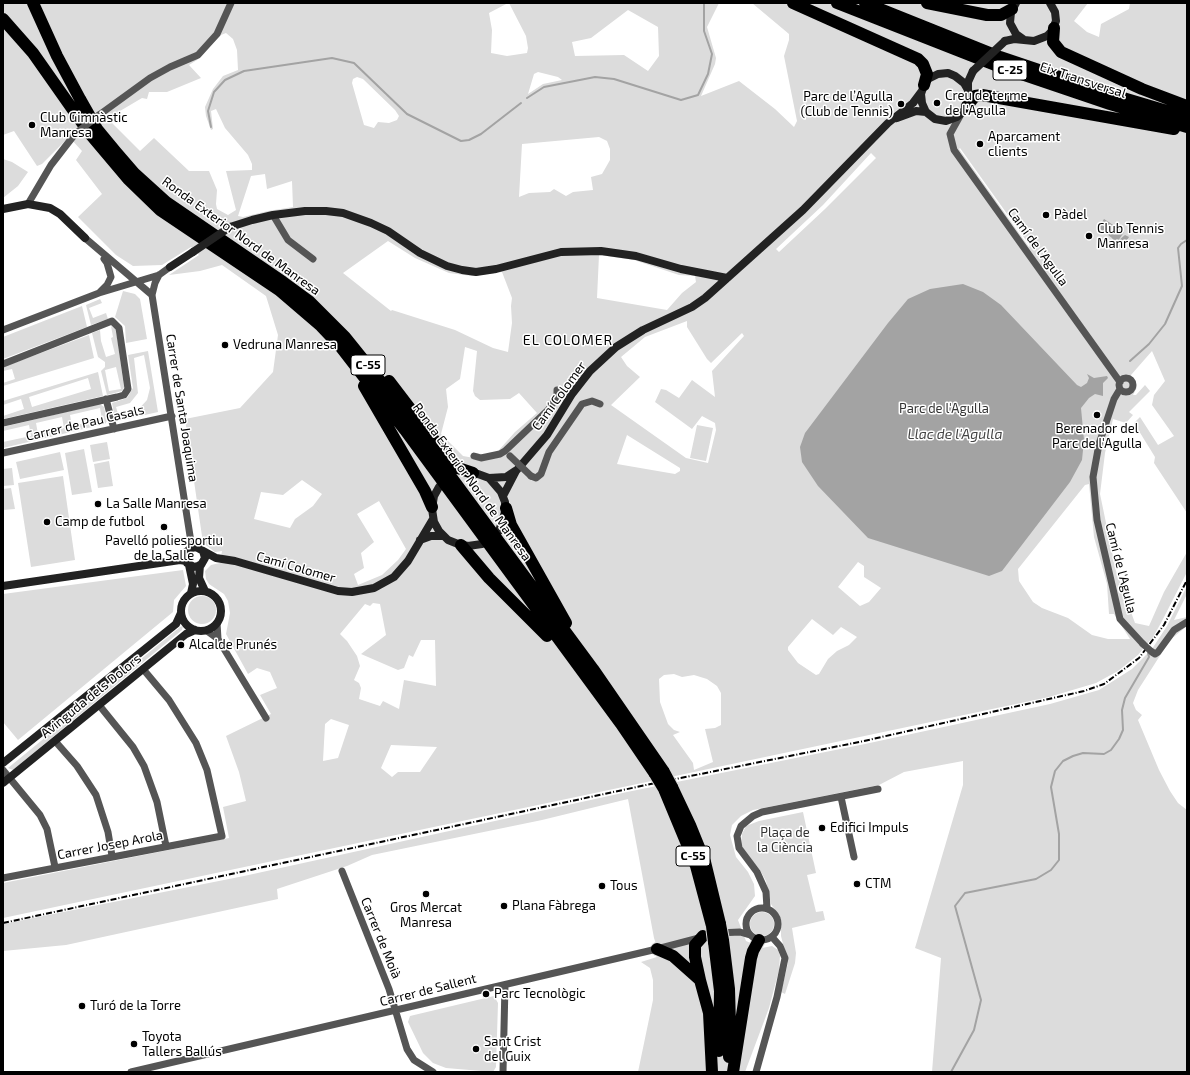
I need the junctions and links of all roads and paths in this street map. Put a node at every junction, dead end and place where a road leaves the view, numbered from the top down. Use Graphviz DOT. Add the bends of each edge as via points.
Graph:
graph roads {
  1 [pos="33,3"];
  2 [pos="231,3"];
  3 [pos="793,3"];
  4 [pos="837,3"];
  5 [pos="865,3"];
  6 [pos="926,3"];
  7 [pos="1050,3"];
  8 [pos="1059,3"];
  9 [pos="1014,6"];
  10 [pos="1055,12"];
  11 [pos="3,20"];
  12 [pos="1011,26"];
  13 [pos="1054,28"];
  14 [pos="1024,40"];
  15 [pos="1005,41"];
  16 [pos="973,71"];
  17 [pos="955,76"];
  18 [pos="923,88"];
  19 [pos="968,90"];
  20 [pos="1187,106"];
  21 [pos="963,111"];
  22 [pos="926,112"];
  23 [pos="1187,116"];
  24 [pos="937,120"];
  25 [pos="888,124"];
  26 [pos="1187,128"];
  27 [pos="950,134"];
  28 [pos="28,204"];
  29 [pos="3,209"];
  30 [pos="273,215"];
  31 [pos="85,238"];
  32 [pos="313,258"];
  33 [pos="170,267"];
  34 [pos="159,275"];
  35 [pos="727,278"];
  36 [pos="137,282"];
  37 [pos="99,293"];
  38 [pos="152,295"];
  39 [pos="3,330"];
  40 [pos="342,341"];
  41 [pos="3,364"];
  42 [pos="557,390"];
  43 [pos="106,399"];
  44 [pos="600,404"];
  45 [pos="172,416"];
  46 [pos="3,423"];
  47 [pos="114,429"];
  48 [pos="3,453"];
  49 [pos="508,453"];
  50 [pos="474,456"];
  51 [pos="516,471"];
  52 [pos="473,473"];
  53 [pos="456,474"];
  54 [pos="489,478"];
  55 [pos="439,487"];
  56 [pos="503,496"];
  57 [pos="432,507"];
  58 [pos="506,508"];
  59 [pos="433,519"];
  60 [pos="499,530"];
  61 [pos="443,536"];
  62 [pos="420,540"];
  63 [pos="482,544"];
  64 [pos="461,545"];
  65 [pos="195,547"];
  66 [pos="203,552"];
  67 [pos="216,558"];
  68 [pos="188,563"];
  69 [pos="201,564"];
  70 [pos="3,586"];
  71 [pos="205,591"];
  72 [pos="191,593"];
  73 [pos="181,613"];
  74 [pos="1187,622"];
  75 [pos="217,623"];
  76 [pos="195,630"];
  77 [pos="207,630"];
  78 [pos="218,639"];
  79 [pos="581,653"];
  80 [pos="143,669"];
  81 [pos="588,681"];
  82 [pos="99,705"];
  83 [pos="266,718"];
  84 [pos="55,741"];
  85 [pos="3,763"];
  86 [pos="3,770"];
  87 [pos="660,773"];
  88 [pos="6,780"];
  89 [pos="878,789"];
  90 [pos="841,797"];
  91 [pos="166,846"];
  92 [pos="112,856"];
  93 [pos="854,857"];
  94 [pos="55,867"];
  95 [pos="342,871"];
  96 [pos="3,878"];
  97 [pos="767,908"];
  98 [pos="746,919"];
  99 [pos="720,933"];
  100 [pos="703,936"];
  101 [pos="754,937"];
  102 [pos="772,937"];
  103 [pos="657,949"];
  104 [pos="700,980"];
  105 [pos="505,985"];
  106 [pos="396,1009"];
  107 [pos="131,1072"];
  108 [pos="433,1072"];
  109 [pos="503,1072"];
  110 [pos="712,1072"];
  111 [pos="716,1072"];
  112 [pos="727,1072"];
  113 [pos="733,1072"];
  114 [pos="756,1072"];
  1 -- 40 [label="highway, Ronda Exterior Nord de Manresa / C-55" via="57,56 97,129 134,173 185,216 309,301"];
  2 -- 28 [label="street, bridge" via="217,34 198,55 150,78 75,134 51,165"];
  3 -- 18 [label="highway" via="918,59 927,74"];
  4 -- 26 [label="highway, Eix Transversal / C-25" via="995,65"];
  5 -- 23 [label="highway, Eix Transversal / C-25" via="1000,57 1113,95"];
  6 -- 9 [label="highway" via="987,15 1000,14"];
  7 -- 10 [label="street"];
  8 -- 10 [label="street"];
  9 -- 12 [label="street" via="1010,18"];
  10 -- 13 [label="street"];
  11 -- 40 [label="highway, Ronda Exterior Nord de Manresa / C-55" via="33,54 90,134 128,179 160,210 278,290"];
  12 -- 14 [label="street"];
  12 -- 15 [label="street" via="1010,34"];
  13 -- 14 [label="street" via="1041,40"];
  13 -- 20 [label="highway" via="1053,42 1061,52 1142,89"];
  14 -- 15 [label="street"];
  15 -- 16 [label="street, bridge"];
  16 -- 17 [label="street"];
  16 -- 19 [label="street"];
  17 -- 18 [label="street" via="948,73 938,74 931,77"];
  17 -- 19 [label="street"];
  18 -- 22 [label="street" via="922,103"];
  18 -- 25 [label="street" via="912,103"];
  19 -- 21 [label="street"];
  21 -- 24 [label="street" via="949,120"];
  21 -- 26 [label="highway" via="975,96 982,95 1166,128"];
  21 -- 27 [label="street"];
  22 -- 24 [label="street"];
  22 -- 25 [label="street" via="916,111"];
  24 -- 27 [label="street, Camí de l'Agulla"];
  25 -- 35 [label="street, Camí Colomer" via="803,210"];
  27 -- 74 [label="street, Camí de l'Agulla, bridge" via="954,150 1121,385 1114,398 1099,444 1093,477 1097,520 1120,619 1154,654 1174,630"];
  28 -- 29 [label="street"];
  28 -- 31 [label="street" via="38,204 55,210"];
  30 -- 32 [label="street" via="288,240"];
  30 -- 33 [label="street, bridge" via="230,228"];
  30 -- 35 [label="street" via="305,211 343,213 388,231 420,253 447,266 476,272 561,252 601,251 636,256 681,269"];
  31 -- 36 [label="street"];
  31 -- 37 [label="street" via="108,263 111,271 110,280"];
  33 -- 34 [label="street"];
  34 -- 36 [label="street"];
  34 -- 38 [label="street, Carrer de Santa Joaquima" via="154,283"];
  35 -- 51 [label="street, Camí Colomer" via="692,307 616,346 590,371 572,394 547,435"];
  36 -- 37 [label="street"];
  36 -- 38 [label="street"];
  37 -- 39 [label="street"];
  38 -- 45 [label="street, Carrer de Santa Joaquima"];
  40 -- 52 [label="highway" via="393,385 458,468"];
  40 -- 57 [label="highway"];
  40 -- 79 [label="highway, Ronda Exterior Nord de Manresa / C-55" via="378,378"];
  40 -- 81 [label="highway, Ronda Exterior Nord de Manresa / C-55"];
  41 -- 43 [label="street" via="112,322 119,328 128,389 124,395"];
  42 -- 49 [label="street" via="557,397 548,410"];
  43 -- 46 [label="street"];
  43 -- 47 [label="street"];
  44 -- 49 [label="street, bridge" via="592,401 582,404 549,452 541,474 536,478"];
  45 -- 47 [label="street, Carrer de Pau Casals"];
  45 -- 65 [label="street, Carrer de Santa Joaquima" via="192,542"];
  47 -- 48 [label="street, Carrer de Pau Casals"];
  49 -- 50 [label="street" via="481,458"];
  51 -- 54 [label="street, Camí Colomer" via="506,477"];
  51 -- 56 [label="street, Camí Colomer"];
  52 -- 53 [label="street"];
  52 -- 54 [label="street"];
  54 -- 56 [label="street"];
  55 -- 57 [label="street"];
  56 -- 58 [label="street"];
  57 -- 59 [label="street"];
  58 -- 60 [label="street"];
  58 -- 79 [label="highway" via="511,525 557,604"];
  59 -- 61 [label="street"];
  59 -- 62 [label="street, Camí Colomer"];
  61 -- 62 [label="street"];
  61 -- 64 [label="street"];
  62 -- 67 [label="street, Camí Colomer" via="394,577 374,588 352,592 338,591 235,561"];
  63 -- 64 [label="street"];
  64 -- 81 [label="highway" via="489,578 542,630"];
  65 -- 66 [label="street"];
  65 -- 68 [label="street" via="186,552"];
  66 -- 67 [label="street, Camí Colomer"];
  66 -- 69 [label="street" via="205,557"];
  67 -- 69 [label="street, Camí Colomer"];
  68 -- 69 [label="street" via="195,567"];
  68 -- 70 [label="street" via="180,560"];
  68 -- 72 [label="street" via="193,584"];
  69 -- 71 [label="street" via="199,578"];
  71 -- 72 [label="street"];
  71 -- 75 [label="street" via="213,595 220,604 221,615"];
  72 -- 73 [label="street" via="183,601"];
  73 -- 76 [label="street" via="184,623"];
  73 -- 85 [label="street, Avinguda dels Dolors" via="176,624"];
  75 -- 77 [label="street"];
  75 -- 78 [label="street"];
  76 -- 77 [label="street"];
  76 -- 80 [label="street, Avinguda dels Dolors" via="186,634"];
  77 -- 78 [label="street"];
  78 -- 83 [label="street"];
  79 -- 87 [label="highway, Ronda Exterior Nord de Manresa / C-55"];
  80 -- 82 [label="street, Avinguda dels Dolors"];
  80 -- 91 [label="street, Carrer Josep Arola" via="169,700 196,743 207,770 222,836"];
  81 -- 87 [label="highway, Ronda Exterior Nord de Manresa / C-55"];
  82 -- 84 [label="street, Avinguda dels Dolors"];
  82 -- 91 [label="street" via="133,747 144,766 157,802"];
  84 -- 88 [label="street, Avinguda dels Dolors"];
  84 -- 92 [label="street" via="77,766 96,795"];
  86 -- 88 [label="street"];
  87 -- 99 [label="highway, Ronda Exterior Nord de Manresa / C-55, bridge" via="690,825 705,862"];
  88 -- 94 [label="street" via="40,815 47,829"];
  89 -- 90 [label="street"];
  90 -- 93 [label="street"];
  90 -- 97 [label="street" via="762,812 741,826 737,836 739,848 757,872 766,892"];
  91 -- 92 [label="street, Carrer Josep Arola"];
  92 -- 94 [label="street, Carrer Josep Arola"];
  94 -- 96 [label="street, Carrer Josep Arola"];
  95 -- 106 [label="street, Carrer de Moià"];
  97 -- 98 [label="street" via="755,909"];
  97 -- 102 [label="street" via="778,922 777,930"];
  98 -- 99 [label="street, Carrer de Sallent" via="740,926"];
  98 -- 101 [label="street" via="746,926"];
  99 -- 100 [label="street, Carrer de Sallent"];
  99 -- 101 [label="street, Carrer de Sallent" via="740,932"];
  99 -- 111 [label="highway, Ronda Exterior Nord de Manresa / C-55" via="719,1049"];
  99 -- 112 [label="highway, Ronda Exterior Nord de Manresa / C-55" via="729,989"];
  100 -- 103 [label="street, Carrer de Sallent"];
  100 -- 104 [label="highway" via="695,945"];
  101 -- 102 [label="street"];
  101 -- 113 [label="highway"];
  102 -- 114 [label="street" via="780,946 785,958"];
  103 -- 104 [label="highway" via="673,956"];
  103 -- 105 [label="street, Carrer de Sallent"];
  104 -- 110 [label="highway" via="709,1013"];
  105 -- 106 [label="street, Carrer de Sallent"];
  105 -- 109 [label="street"];
  106 -- 107 [label="street, Carrer de Sallent"];
  106 -- 108 [label="street, Carrer de Moià" via="407,1048 414,1060"];
}
